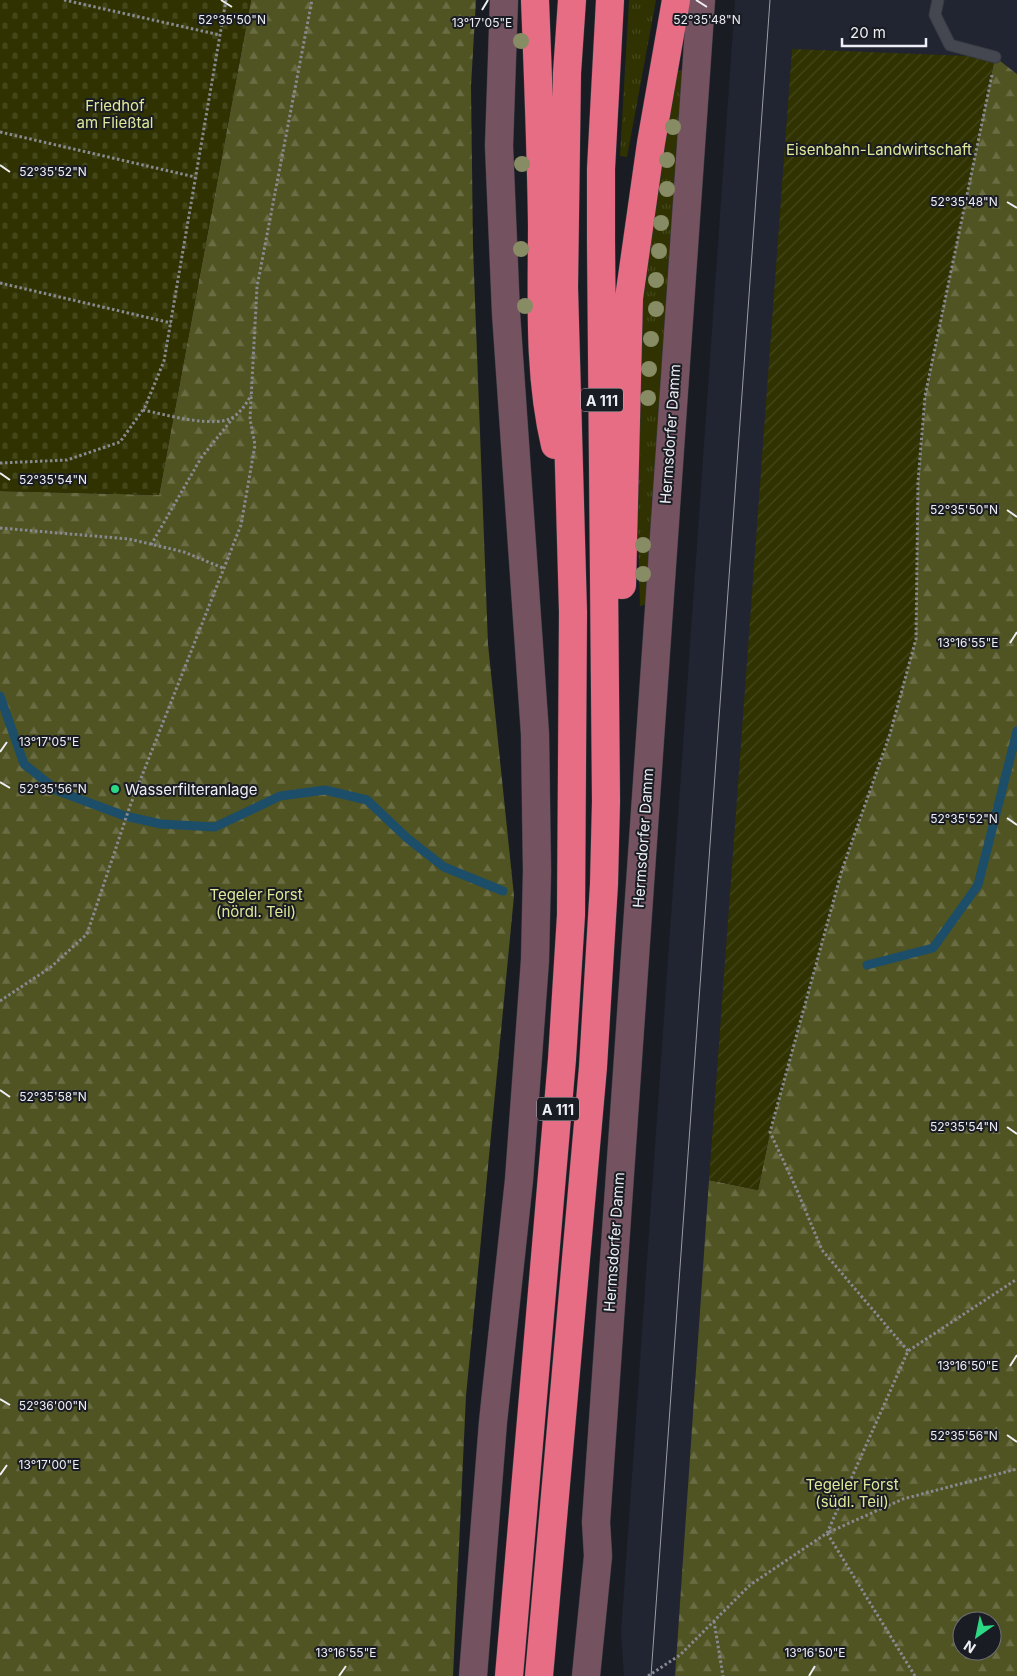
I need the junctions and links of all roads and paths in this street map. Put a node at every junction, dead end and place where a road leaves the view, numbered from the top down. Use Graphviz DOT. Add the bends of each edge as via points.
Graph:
graph roads {
  1 [pos="64,0"];
  2 [pos="226,0"];
  3 [pos="312,0"];
  4 [pos="504,0"];
  5 [pos="535,0"];
  6 [pos="572,0"];
  7 [pos="610,0"];
  8 [pos="676,0"];
  9 [pos="701,0"];
  10 [pos="938,0"];
  11 [pos="220,35"];
  12 [pos="995,57"];
  13 [pos="0,132"];
  14 [pos="195,177"];
  15 [pos="0,283"];
  16 [pos="171,323"];
  17 [pos="252,394"];
  18 [pos="143,410"];
  19 [pos="233,418"];
  20 [pos="0,463"];
  21 [pos="570,506"];
  22 [pos="0,528"];
  23 [pos="151,544"];
  24 [pos="223,568"];
  25 [pos="606,801"];
  26 [pos="0,1001"];
  27 [pos="1017,1279"];
  28 [pos="908,1351"];
  29 [pos="1017,1469"];
  30 [pos="827,1533"];
  31 [pos="714,1621"];
  32 [pos="473,1676"];
  33 [pos="509,1676"];
  34 [pos="540,1676"];
  35 [pos="586,1676"];
  36 [pos="648,1676"];
  37 [pos="723,1676"];
  38 [pos="916,1676"];
  1 -- 11 [label="path"];
  2 -- 11 [label="path"];
  3 -- 17 [label="path" via="257,287"];
  4 -- 32 [label="main road" via="499,146 506,313 535,734 537,871 535,960 519,1180 493,1422"];
  5 -- 21 [label="highway" via="541,175 542,365 549,419"];
  6 -- 21 [label="highway, A 111" via="567,73 564,287"];
  7 -- 25 [label="highway, A 111" via="600,242"];
  8 -- 25 [label="highway" via="629,298 620,665"];
  9 -- 35 [label="main road, Hermsdorfer Damm" via="613,1251 596,1522 598,1556"];
  10 -- 12 [label="lane" via="935,15 950,45"];
  11 -- 14 [label="path"];
  12 -- 28 [label="path" via="925,396 918,482 916,639 890,734 842,870 770,1132 822,1250"];
  13 -- 14 [label="path"];
  14 -- 16 [label="path"];
  15 -- 16 [label="path"];
  16 -- 18 [label="path" via="164,361"];
  17 -- 19 [label="path"];
  17 -- 24 [label="path" via="250,419 255,445 240,526"];
  18 -- 19 [label="path" via="211,422"];
  18 -- 20 [label="path" via="120,442 67,460"];
  19 -- 23 [label="path" via="201,458"];
  21 -- 33 [label="highway, A 111" via="573,612 571,915 562,1059"];
  22 -- 23 [label="path"];
  23 -- 24 [label="path" via="184,552"];
  24 -- 26 [label="path" via="130,806 87,934 51,967"];
  25 -- 34 [label="highway, A 111" via="593,1067"];
  27 -- 28 [label="path"];
  28 -- 30 [label="path"];
  29 -- 30 [label="path" via="904,1499"];
  30 -- 31 [label="path" via="750,1585"];
  30 -- 38 [label="path"];
  31 -- 36 [label="path" via="680,1655"];
  31 -- 37 [label="path"];
}
